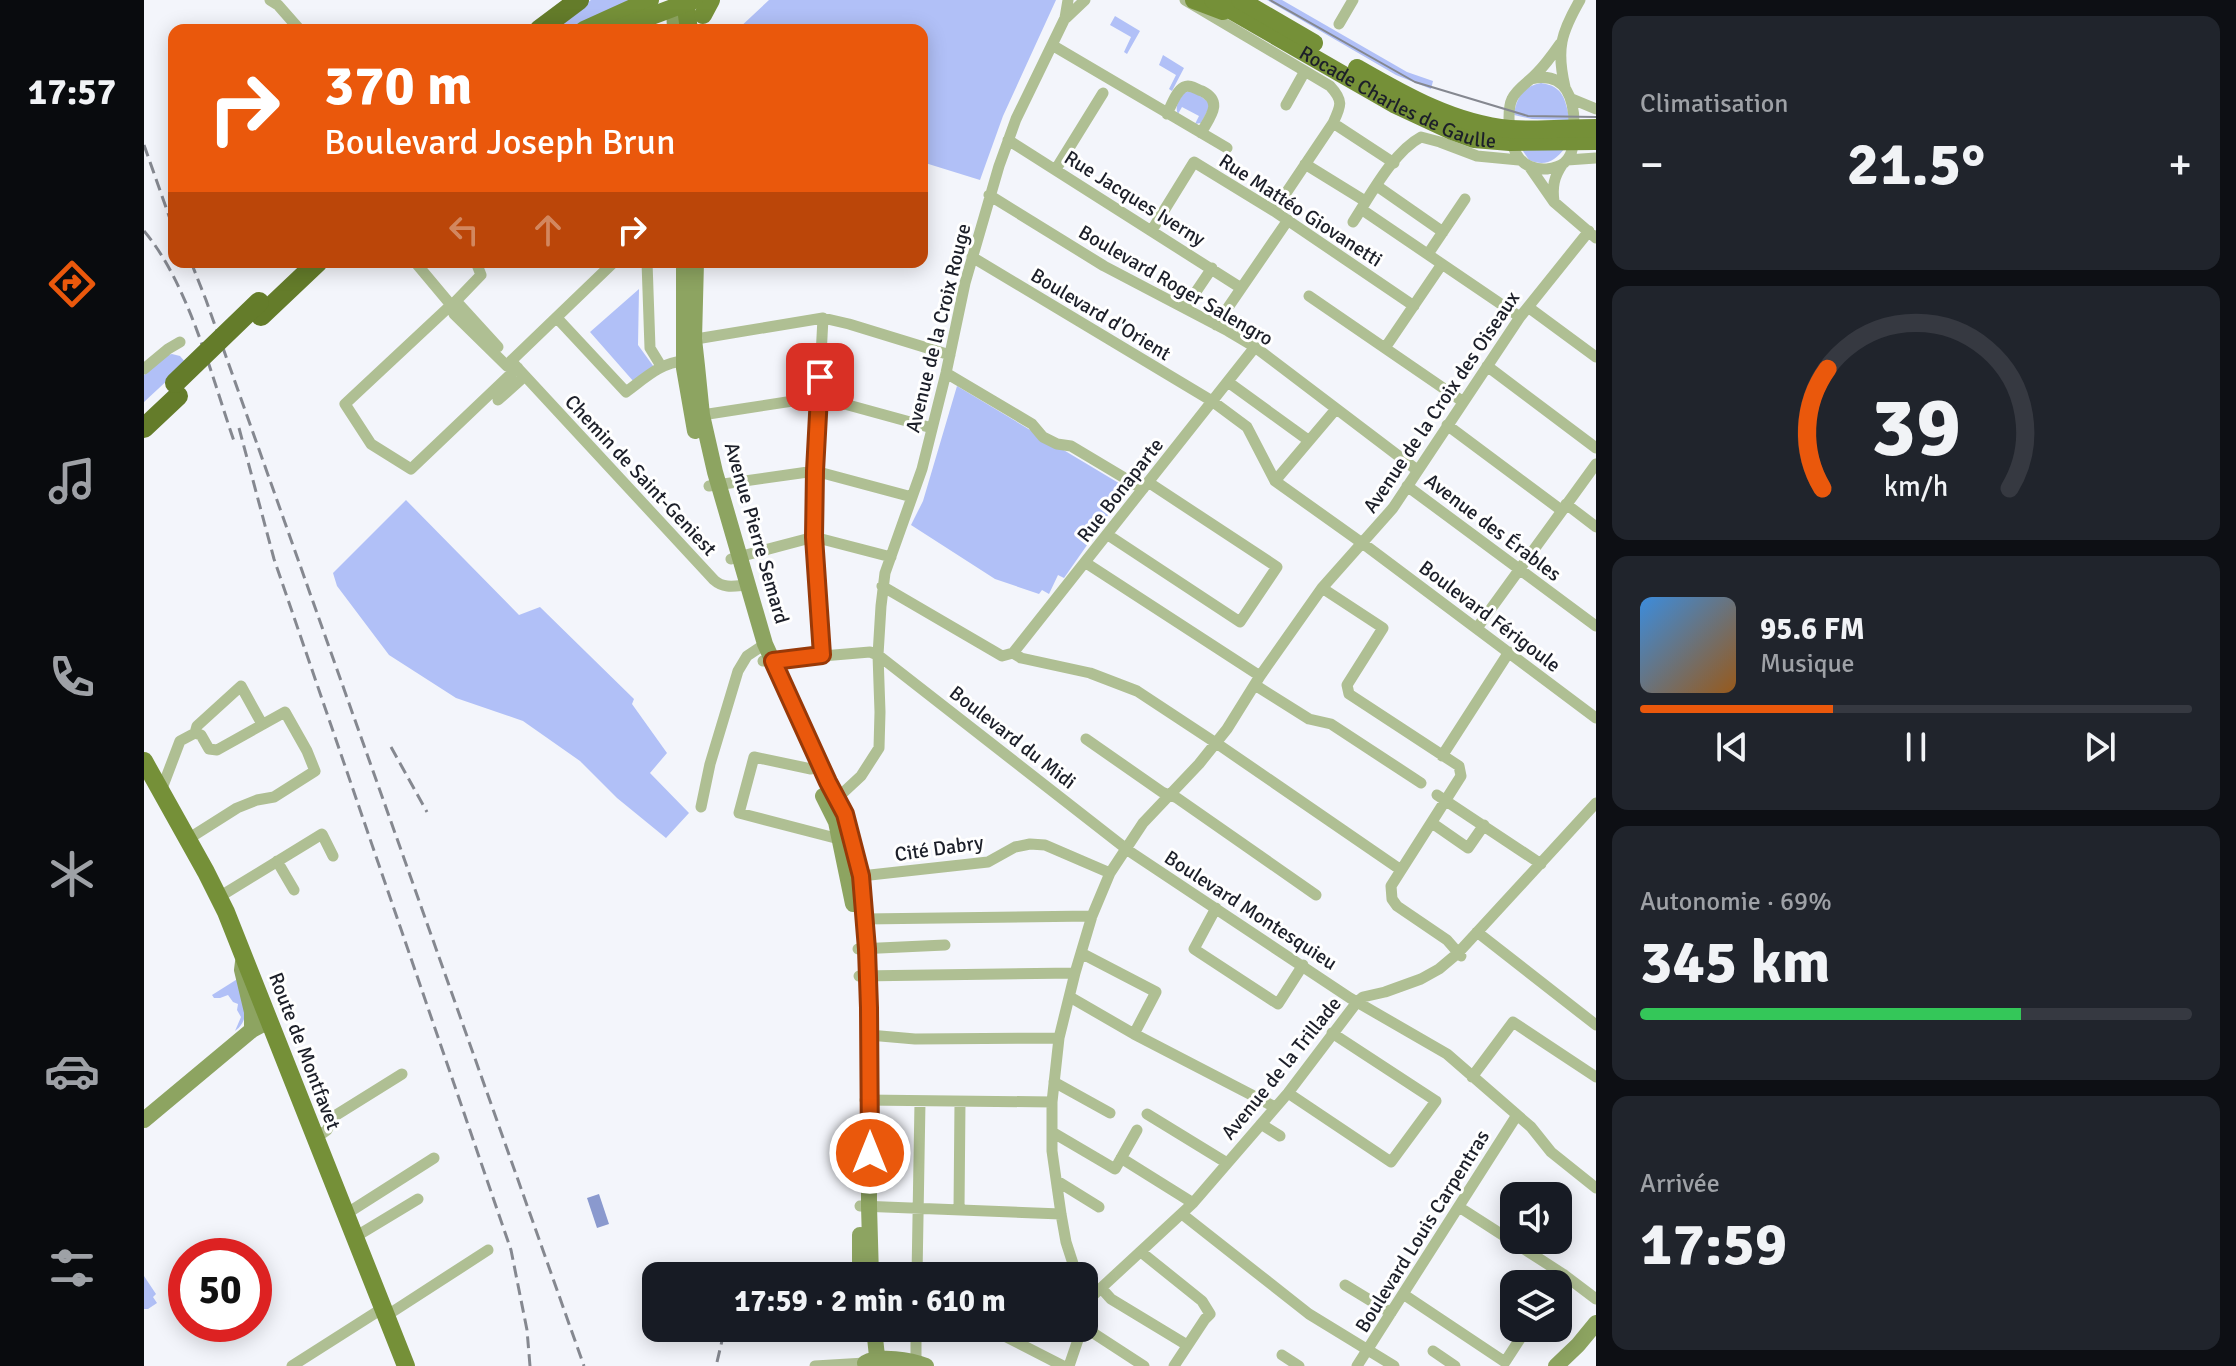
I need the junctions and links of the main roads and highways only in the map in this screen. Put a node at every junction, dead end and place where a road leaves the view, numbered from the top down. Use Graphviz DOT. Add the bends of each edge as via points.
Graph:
graph roads {
  1 [pos="650,0"];
  2 [pos="1194,0"];
  3 [pos="1213,0"];
  4 [pos="1240,0"];
  5 [pos="567,3"];
  6 [pos="691,6"];
  7 [pos="1255,23"];
  8 [pos="545,24"];
  9 [pos="597,24"];
  10 [pos="633,24"];
  11 [pos="679,24"];
  12 [pos="1394,104"];
  13 [pos="1596,128"];
  14 [pos="1574,135"];
  15 [pos="1510,136"];
  16 [pos="1596,141"];
  17 [pos="1440,142"];
  18 [pos="296,268"];
  19 [pos="311,268"];
  20 [pos="684,268"];
  21 [pos="695,268"];
  22 [pos="260,309"];
  23 [pos="689,340"];
  24 [pos="176,390"];
  25 [pos="144,413"];
  26 [pos="144,428"];
  27 [pos="714,485"];
  28 [pos="765,653"];
  29 [pos="145,763"];
  30 [pos="832,803"];
  31 [pos="863,949"];
  32 [pos="244,957"];
  33 [pos="864,976"];
  34 [pos="269,1021"];
  35 [pos="252,1030"];
  36 [pos="866,1100"];
  37 [pos="144,1120"];
  38 [pos="865,1206"];
  39 [pos="861,1262"];
  40 [pos="870,1262"];
  41 [pos="1596,1323"];
  42 [pos="866,1342"];
  43 [pos="873,1342"];
  44 [pos="871,1364"];
  45 [pos="919,1365"];
  46 [pos="406,1366"];
  47 [pos="1556,1366"];
  1 -- 9 [label="main road"];
  2 -- 7 [label="main road"];
  3 -- 7 [label="main road, Rocade Charles de Gaulle"];
  4 -- 15 [label="main road, Rocade Charles de Gaulle" via="1415,100"];
  5 -- 8 [label="highway"];
  6 -- 10 [label="main road"];
  6 -- 11 [label="main road"];
  7 -- 12 [label="main road, Rocade Charles de Gaulle"];
  12 -- 15 [label="main road, Rocade Charles de Gaulle" via="1474,139"];
  12 -- 17 [label="main road"];
  13 -- 14 [label="main road, Rocade Charles de Gaulle"];
  14 -- 15 [label="main road, Rocade Charles de Gaulle"];
  14 -- 16 [label="main road, Rocade Charles de Gaulle"];
  18 -- 22 [label="highway"];
  19 -- 22 [label="highway"];
  20 -- 23 [label="main road, Avenue Pierre Semard"];
  21 -- 23 [label="main road, Avenue Pierre Semard"];
  22 -- 24 [label="highway, bridge"];
  23 -- 27 [label="main road, Avenue Pierre Semard"];
  23 -- 27 [label="main road, Avenue Pierre Semard" via="684,361 691,415"];
  24 -- 25 [label="highway"];
  24 -- 26 [label="highway"];
  27 -- 28 [label="main road, Avenue Pierre Semard"];
  28 -- 30 [label="main road, Avenue Pierre Semard"];
  28 -- 30 [label="main road, Avenue Pierre Semard" via="811,769"];
  29 -- 32 [label="main road, Route de Montfavet" via="219,897"];
  30 -- 31 [label="main road, Avenue Pierre Semard"];
  30 -- 31 [label="main road, Avenue Pierre Semard" via="847,819 861,876"];
  31 -- 33 [label="main road, Avenue Pierre Semard"];
  32 -- 34 [label="main road, Route de Montfavet"];
  32 -- 35 [label="main road"];
  33 -- 36 [label="main road, Avenue Pierre Semard"];
  33 -- 36 [label="main road, Avenue Pierre Semard" via="869,1035"];
  34 -- 35 [label="main road"];
  34 -- 46 [label="main road, Route de Montfavet"];
  35 -- 37 [label="main road"];
  36 -- 38 [label="main road, Avenue Pierre Semard"];
  38 -- 39 [label="main road, Avenue Pierre Semard"];
  38 -- 40 [label="main road, Avenue Pierre Semard"];
  41 -- 47 [label="main road"];
  42 -- 44 [label="main road"];
  43 -- 44 [label="main road"];
  44 -- 45 [label="main road"];
}
